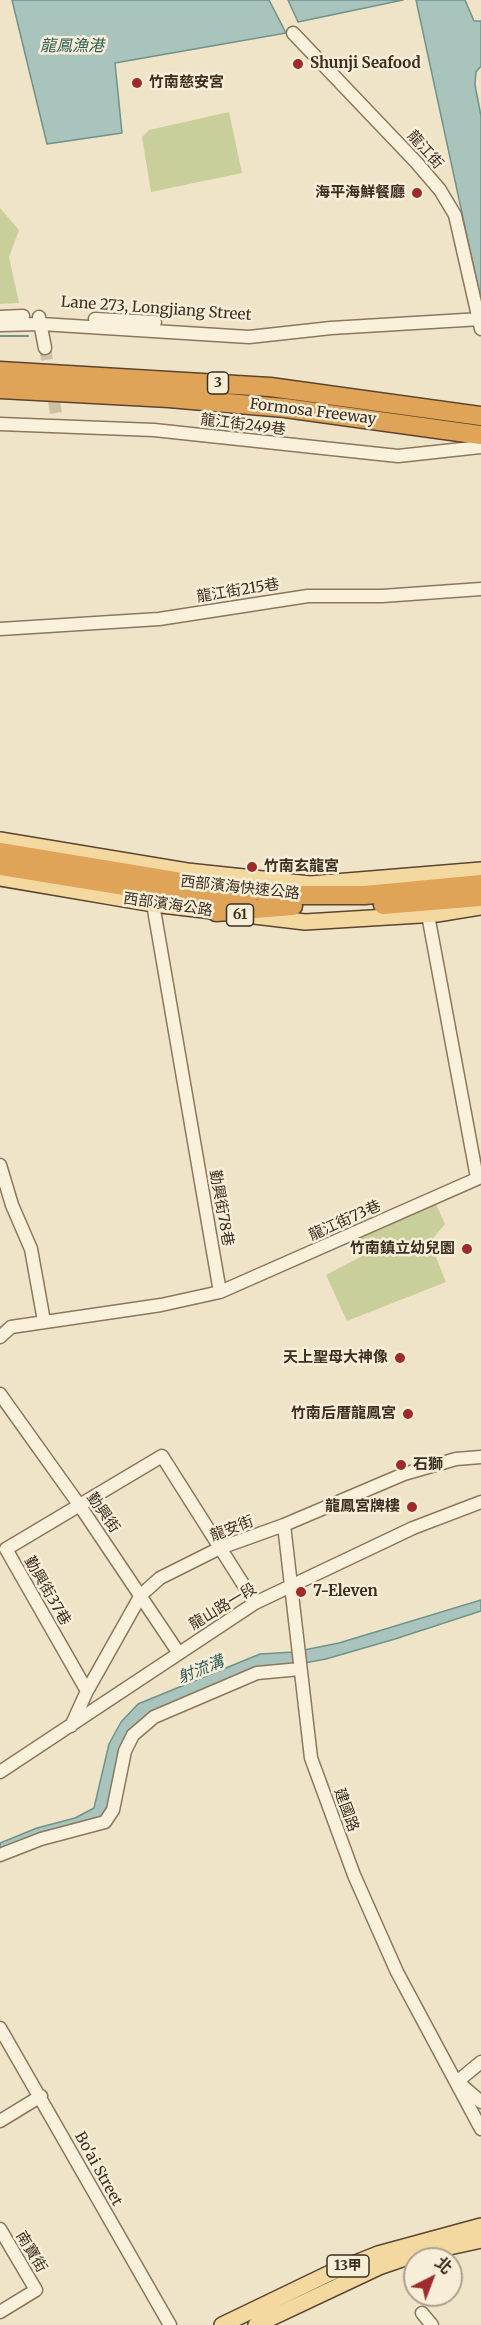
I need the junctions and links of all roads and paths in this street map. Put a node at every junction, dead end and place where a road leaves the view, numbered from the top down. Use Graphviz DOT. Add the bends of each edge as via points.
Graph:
graph roads {
  1 [pos="292,33"];
  2 [pos="0,317"];
  3 [pos="40,320"];
  4 [pos="480,322"];
  5 [pos="0,325"];
  6 [pos="45,348"];
  7 [pos="0,371"];
  8 [pos="0,389"];
  9 [pos="56,413"];
  10 [pos="481,416"];
  11 [pos="434,418"];
  12 [pos="0,424"];
  13 [pos="62,426"];
  14 [pos="481,435"];
  15 [pos="481,447"];
  16 [pos="481,589"];
  17 [pos="0,629"];
  18 [pos="0,840"];
  19 [pos="56,849"];
  20 [pos="0,852"];
  21 [pos="0,866"];
  22 [pos="481,870"];
  23 [pos="0,878"];
  24 [pos="181,882"];
  25 [pos="481,884"];
  26 [pos="481,897"];
  27 [pos="153,904"];
  28 [pos="293,906"];
  29 [pos="481,908"];
  30 [pos="216,912"];
  31 [pos="428,915"];
  32 [pos="0,1165"];
  33 [pos="479,1177"];
  34 [pos="220,1292"];
  35 [pos="44,1321"];
  36 [pos="0,1337"];
  37 [pos="0,1394"];
  38 [pos="481,1457"];
  39 [pos="481,1502"];
  40 [pos="80,1506"];
  41 [pos="284,1525"];
  42 [pos="220,1548"];
  43 [pos="289,1588"];
  44 [pos="141,1595"];
  45 [pos="255,1603"];
  46 [pos="178,1652"];
  47 [pos="299,1668"];
  48 [pos="87,1691"];
  49 [pos="70,1727"];
  50 [pos="0,1772"];
  51 [pos="0,1855"];
  52 [pos="0,2028"];
  53 [pos="481,2062"];
  54 [pos="458,2081"];
  55 [pos="41,2096"];
  56 [pos="481,2102"];
  57 [pos="0,2121"];
  58 [pos="481,2129"];
  59 [pos="481,2226"];
  60 [pos="0,2229"];
  61 [pos="481,2240"];
  62 [pos="0,2312"];
  63 [pos="422,2313"];
  64 [pos="170,2325"];
  65 [pos="222,2325"];
  66 [pos="256,2325"];
  67 [pos="432,2325"];
  1 -- 4 [label="street, 龍江街" via="440,190 455,215"];
  2 -- 3 [label="street"];
  3 -- 4 [label="street, Lane 273, Longjiang Street" via="249,337"];
  3 -- 5 [label="street"];
  3 -- 6 [label="street"];
  7 -- 11 [label="highway, Formosa Freeway / 3" via="270,387"];
  8 -- 11 [label="highway, Formosa Freeway / 3"];
  9 -- 13 [label="street"];
  10 -- 11 [label="highway, Formosa Freeway / 3"];
  11 -- 14 [label="highway, Formosa Freeway / 3"];
  12 -- 13 [label="street, 龍江街249巷"];
  13 -- 15 [label="street, 龍江街249巷" via="154,430 398,456"];
  16 -- 17 [label="street, 龍江街215巷" via="308,596 159,619"];
  18 -- 19 [label="main road"];
  19 -- 22 [label="main road" via="187,871 310,884"];
  19 -- 24 [label="highway"];
  20 -- 24 [label="highway, 西部濱海快速公路 / 61"];
  21 -- 28 [label="highway, 西部濱海快速公路 / 61" via="180,895"];
  23 -- 27 [label="main road, 西部濱海公路 / 61"];
  24 -- 25 [label="highway, 西部濱海快速公路 / 61" via="300,895 365,895"];
  26 -- 28 [label="highway, 西部濱海快速公路 / 61" via="367,907"];
  27 -- 30 [label="main road, 西部濱海公路 / 61"];
  27 -- 34 [label="street, 勤興街78巷"];
  28 -- 30 [label="highway"];
  29 -- 31 [label="main road, 西部濱海公路 / 61"];
  30 -- 31 [label="main road, 西部濱海公路 / 61" via="305,922"];
  31 -- 33 [label="street"];
  32 -- 35 [label="street" via="31,1249"];
  33 -- 34 [label="street, 龍江街73巷"];
  34 -- 35 [label="street" via="161,1305"];
  35 -- 36 [label="street" via="11,1327"];
  37 -- 40 [label="street, 勤興街"];
  38 -- 41 [label="street, 龍安街" via="456,1459 405,1474"];
  39 -- 43 [label="street, 龍山路一段" via="413,1528"];
  40 -- 42 [label="street" via="162,1456"];
  40 -- 44 [label="street, 勤興街"];
  40 -- 48 [label="street, 勤興街37巷" via="6,1549"];
  41 -- 42 [label="street, 龍安街"];
  41 -- 43 [label="street, 建國路"];
  42 -- 44 [label="street, 龍安街" via="160,1578"];
  42 -- 45 [label="street"];
  43 -- 45 [label="street, 龍山路一段"];
  43 -- 47 [label="street, 建國路"];
  44 -- 46 [label="street, 勤興街"];
  44 -- 48 [label="street, 龍安街"];
  45 -- 46 [label="street, 龍山路一段"];
  46 -- 49 [label="street, 龍山路一段"];
  47 -- 51 [label="street" via="257,1673 153,1717 133,1735 113,1810 105,1822"];
  47 -- 54 [label="street, 建國路" via="311,1758 351,1866 397,1972"];
  48 -- 49 [label="street, 龍安街"];
  49 -- 50 [label="street, 龍山路一段"];
  52 -- 55 [label="street, Bo'ai Street"];
  53 -- 54 [label="street"];
  54 -- 56 [label="street, 建國路"];
  54 -- 58 [label="street, 建國路"];
  55 -- 57 [label="street"];
  55 -- 64 [label="street, Bo'ai Street"];
  59 -- 65 [label="main road, 13甲" via="378,2254"];
  60 -- 62 [label="street, 南寶街" via="36,2290"];
  61 -- 66 [label="main road, 13甲" via="417,2254 380,2267"];
  63 -- 67 [label="street"];
}
